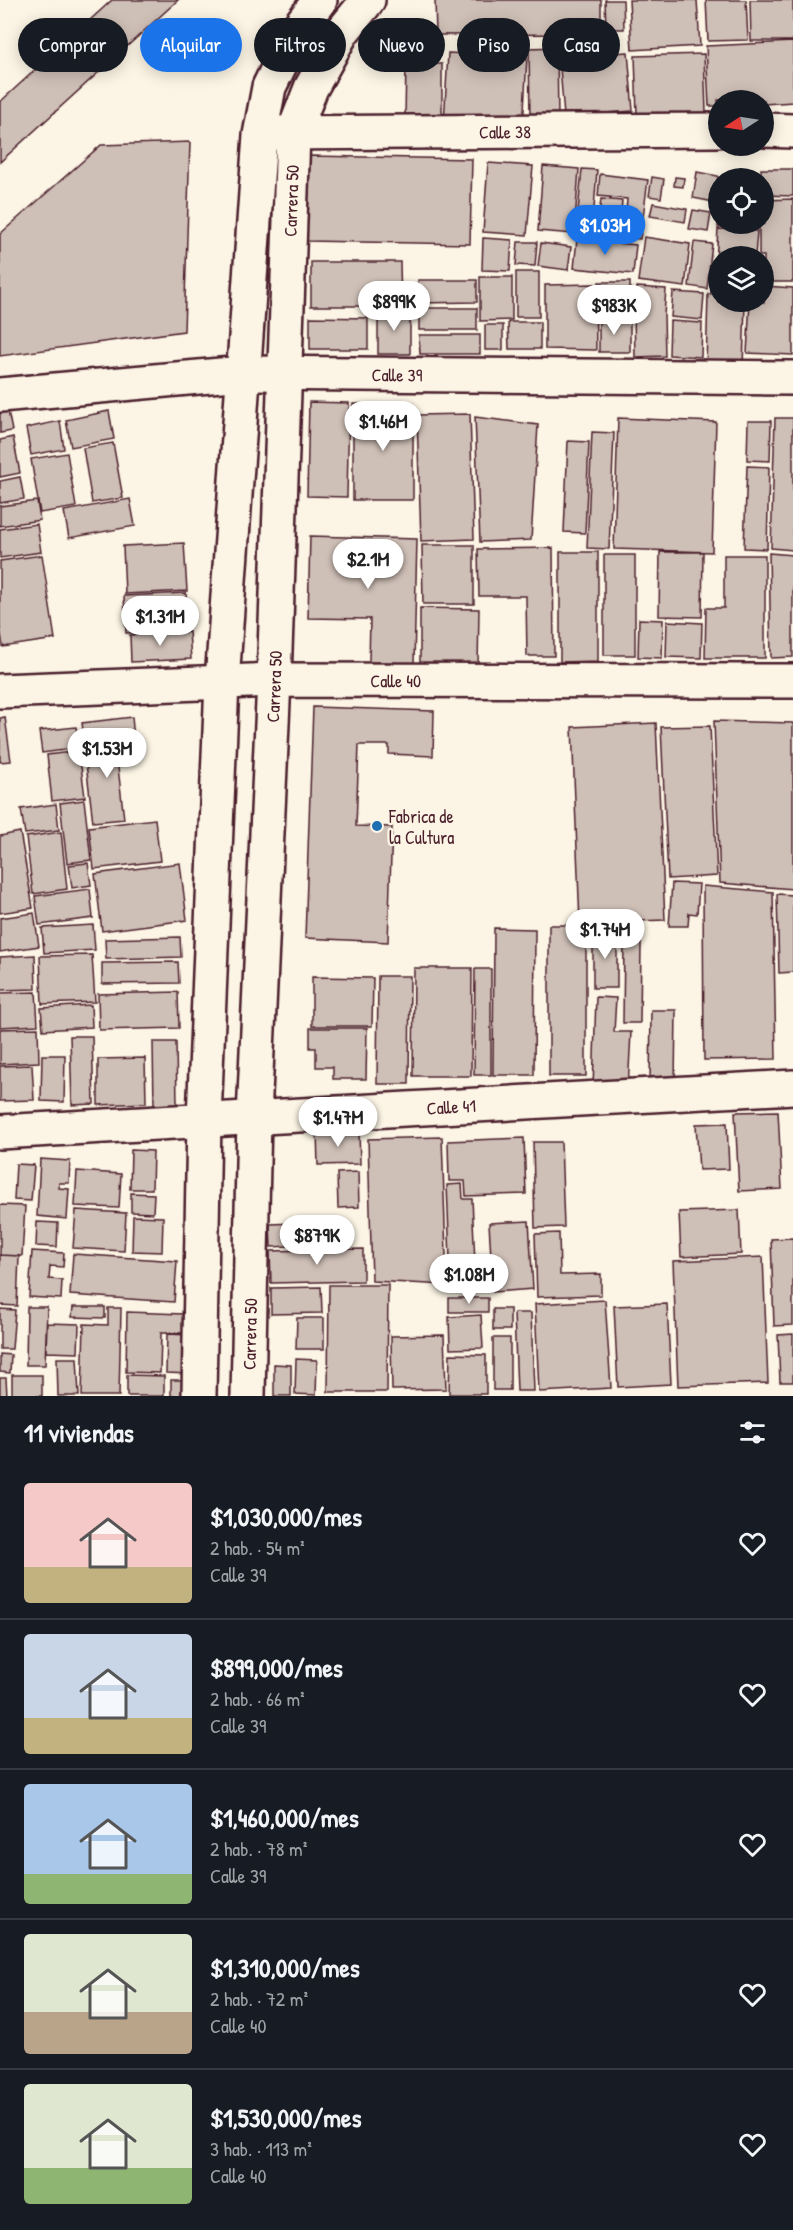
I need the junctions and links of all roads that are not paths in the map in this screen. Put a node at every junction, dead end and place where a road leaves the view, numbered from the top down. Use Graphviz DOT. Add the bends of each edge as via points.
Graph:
graph roads {
  1 [pos="320,0"];
  2 [pos="368,0"];
  3 [pos="708,130"];
  4 [pos="774,130"];
  5 [pos="793,130"];
  6 [pos="261,132"];
  7 [pos="293,134"];
  8 [pos="284,373"];
  9 [pos="243,374"];
  10 [pos="793,378"];
  11 [pos="0,395"];
  12 [pos="274,680"];
  13 [pos="793,681"];
  14 [pos="222,682"];
  15 [pos="0,691"];
  16 [pos="793,1087"];
  17 [pos="254,1117"];
  18 [pos="204,1119"];
  19 [pos="0,1132"];
  20 [pos="199,1396"];
  21 [pos="248,1396"];
  1 -- 6 [label="street, Carrera 50" via="298,28 269,87"];
  2 -- 7 [label="street, Carrera 50" via="342,32 310,88"];
  3 -- 7 [label="street, Calle 38"];
  4 -- 5 [label="street"];
  6 -- 7 [label="street, Calle 38"];
  6 -- 9 [label="street, Carrera 50"];
  7 -- 8 [label="street, Carrera 50"];
  8 -- 9 [label="street, Calle 39"];
  8 -- 10 [label="street, Calle 39"];
  8 -- 12 [label="street, Carrera 50"];
  9 -- 11 [label="street, Calle 39"];
  9 -- 14 [label="street, Carrera 50"];
  12 -- 13 [label="street, Calle 40"];
  12 -- 14 [label="street, Calle 40"];
  12 -- 17 [label="street, Carrera 50"];
  14 -- 15 [label="street, Calle 40"];
  14 -- 18 [label="street, Carrera 50"];
  16 -- 17 [label="street, Calle 41"];
  17 -- 18 [label="street, Calle 41"];
  17 -- 21 [label="street, Carrera 50"];
  18 -- 19 [label="street, Calle 41"];
  18 -- 20 [label="street, Carrera 50"];
}
